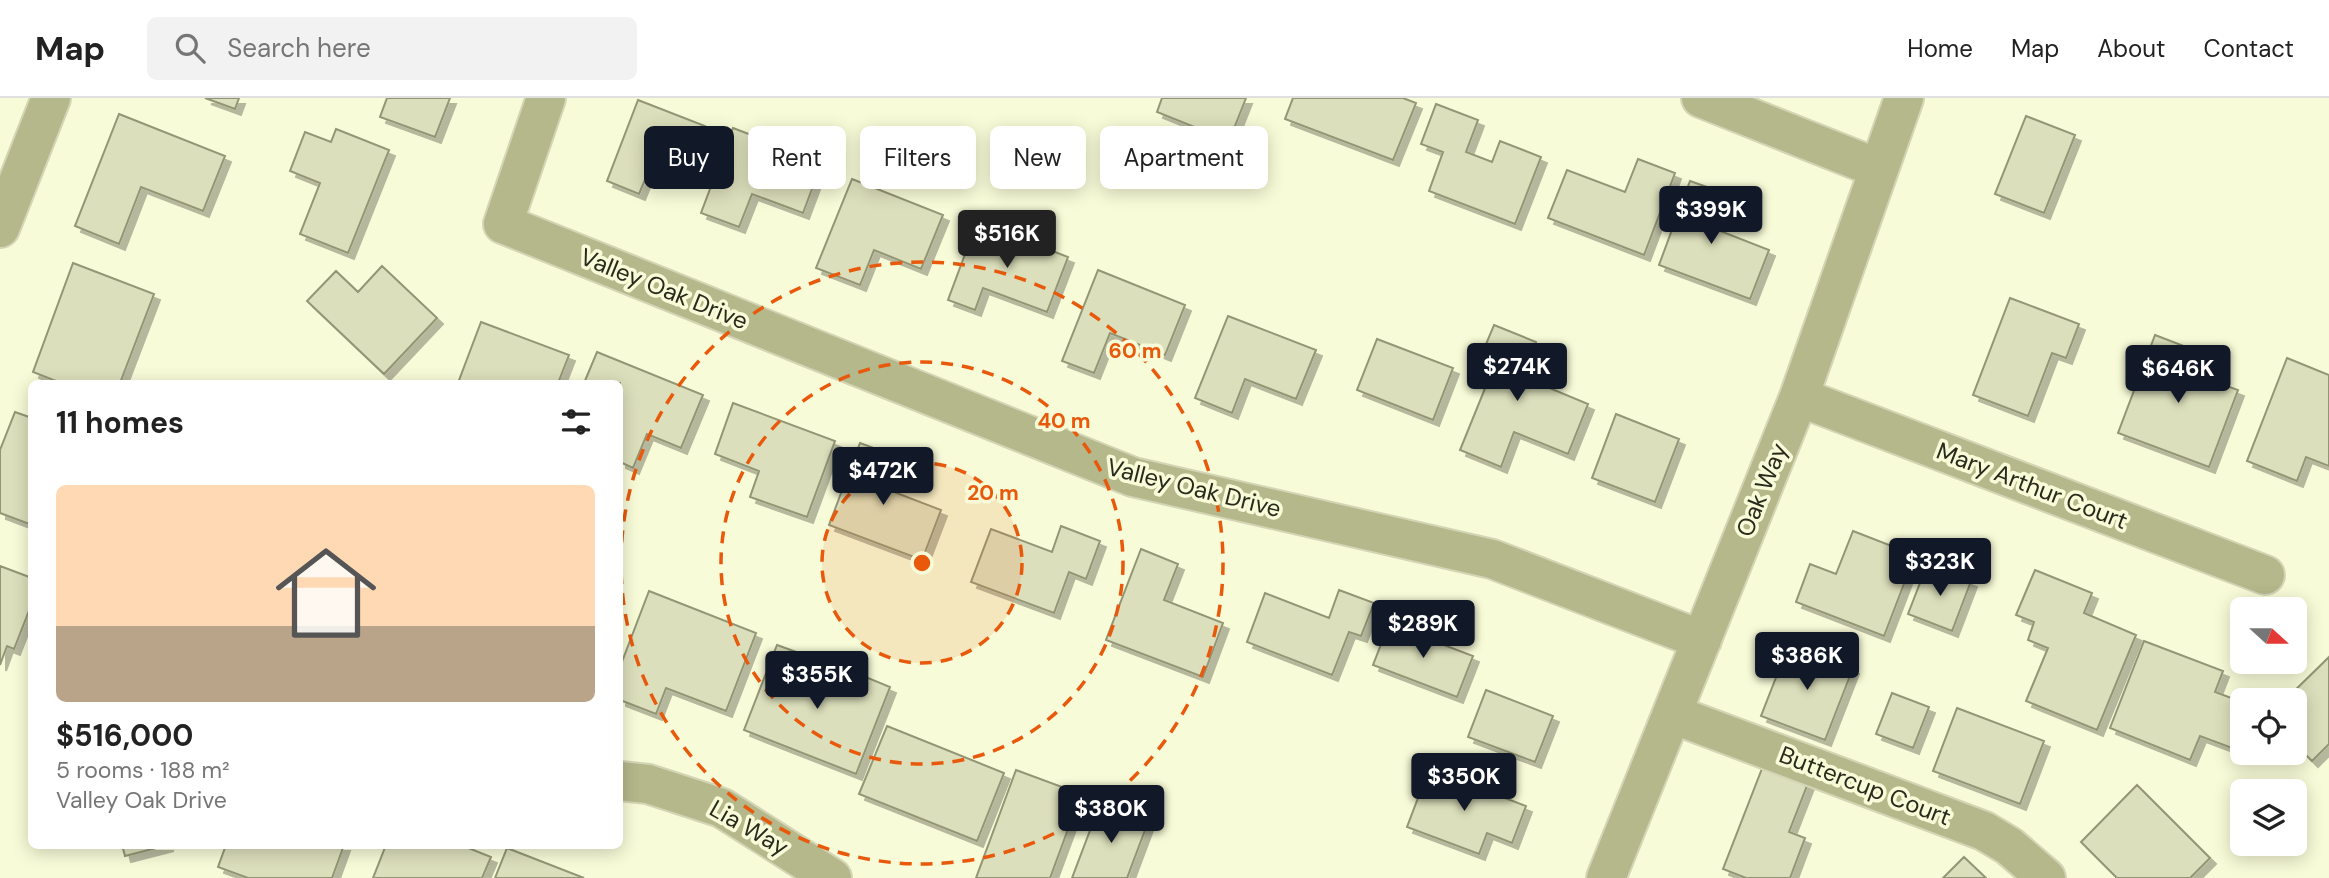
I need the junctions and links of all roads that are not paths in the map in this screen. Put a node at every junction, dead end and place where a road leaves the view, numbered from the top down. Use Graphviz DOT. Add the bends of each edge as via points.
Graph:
graph roads {
  1 [pos="51,98"];
  2 [pos="547,98"];
  3 [pos="1701,98"];
  4 [pos="1904,98"];
  5 [pos="1877,168"];
  6 [pos="0,229"];
  7 [pos="1798,397"];
  8 [pos="2264,575"];
  9 [pos="1702,639"];
  10 [pos="1672,714"];
  11 [pos="623,781"];
  12 [pos="832,878"];
  13 [pos="1606,878"];
  14 [pos="2046,878"];
  1 -- 6 [label="street"];
  2 -- 9 [label="street, Valley Oak Drive" via="503,225 1133,477 1492,559"];
  3 -- 5 [label="street"];
  4 -- 5 [label="street, Oak Way"];
  5 -- 7 [label="street, Oak Way"];
  7 -- 8 [label="street, Mary Arthur Court"];
  7 -- 9 [label="street, Oak Way"];
  9 -- 10 [label="street, Oak Way"];
  10 -- 13 [label="street, Oak Way"];
  10 -- 14 [label="street, Buttercup Court" via="1984,831"];
  11 -- 12 [label="street, Lia Way" via="648,784 722,808"];
}
